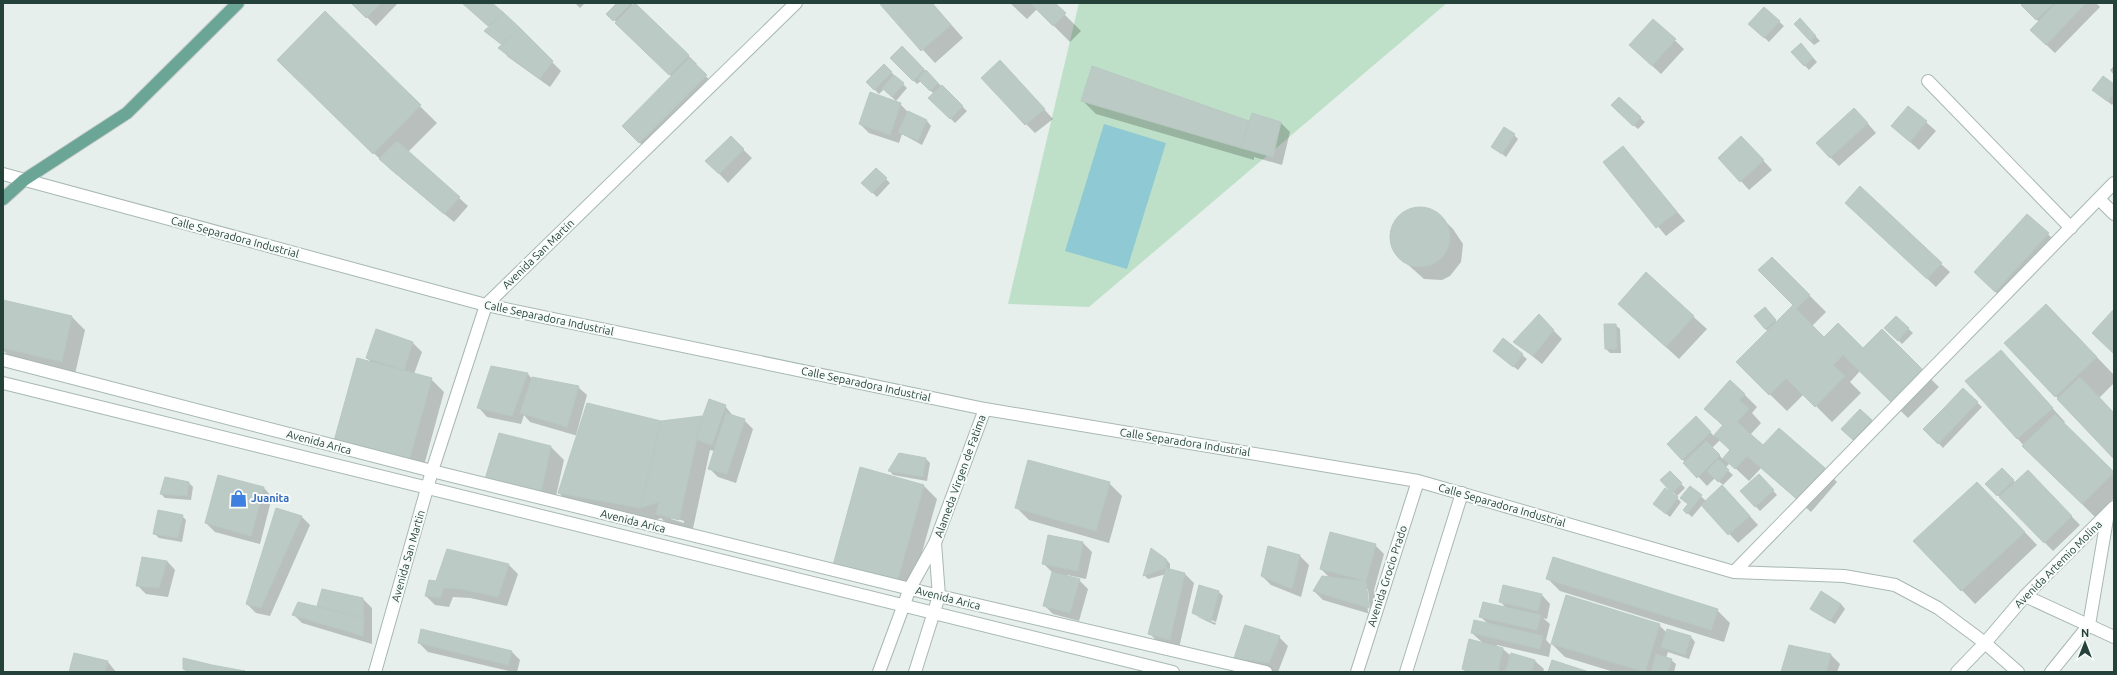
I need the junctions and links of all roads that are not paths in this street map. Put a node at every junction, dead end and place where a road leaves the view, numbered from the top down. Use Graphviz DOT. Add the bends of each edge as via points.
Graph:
graph roads {
  1 [pos="238,3"];
  2 [pos="796,3"];
  3 [pos="1928,81"];
  4 [pos="3,174"];
  5 [pos="24,180"];
  6 [pos="2114,183"];
  7 [pos="3,199"];
  8 [pos="2099,199"];
  9 [pos="2114,214"];
  10 [pos="2071,228"];
  11 [pos="486,305"];
  12 [pos="3,360"];
  13 [pos="3,383"];
  14 [pos="985,409"];
  15 [pos="432,471"];
  16 [pos="1418,481"];
  17 [pos="428,487"];
  18 [pos="1462,493"];
  19 [pos="2111,510"];
  20 [pos="935,543"];
  21 [pos="1734,572"];
  22 [pos="910,588"];
  23 [pos="939,596"];
  24 [pos="2025,596"];
  25 [pos="904,605"];
  26 [pos="935,614"];
  27 [pos="2088,625"];
  28 [pos="2114,637"];
  29 [pos="1985,643"];
  30 [pos="375,672"];
  31 [pos="879,672"];
  32 [pos="915,672"];
  33 [pos="1173,672"];
  34 [pos="1266,672"];
  35 [pos="1357,672"];
  36 [pos="1406,672"];
  37 [pos="1957,672"];
  38 [pos="2018,672"];
  39 [pos="2051,672"];
  1 -- 5 [label="main road" via="126,112"];
  2 -- 11 [label="street, Avenida San Martin"];
  3 -- 10 [label="street"];
  4 -- 5 [label="street, Calle Separadora Industrial"];
  5 -- 7 [label="main road"];
  5 -- 11 [label="street, Calle Separadora Industrial"];
  6 -- 8 [label="street"];
  8 -- 9 [label="street"];
  8 -- 10 [label="street"];
  10 -- 21 [label="street"];
  11 -- 14 [label="street, Calle Separadora Industrial"];
  11 -- 15 [label="street, Avenida San Martin"];
  12 -- 15 [label="street, Avenida Arica"];
  13 -- 17 [label="street, Avenida Arica"];
  14 -- 16 [label="street, Calle Separadora Industrial"];
  14 -- 20 [label="street, Alameda Virgen de Fatima"];
  15 -- 17 [label="street, Avenida San Martin"];
  15 -- 22 [label="street, Avenida Arica"];
  16 -- 18 [label="street, Calle Separadora Industrial"];
  16 -- 35 [label="street, Avenida Grocio Prado"];
  17 -- 25 [label="street, Avenida Arica"];
  17 -- 30 [label="street, Avenida San Martin"];
  18 -- 21 [label="street, Calle Separadora Industrial"];
  18 -- 36 [label="street"];
  19 -- 24 [label="street, Avenida Artemio Molina"];
  19 -- 27 [label="street, Avenida Artemio Molina"];
  20 -- 22 [label="street, Alameda Virgen de Fatima"];
  20 -- 23 [label="street"];
  21 -- 29 [label="street, Calle Separadora Industrial" via="1844,576 1894,585 1938,608"];
  22 -- 23 [label="street, Avenida Arica"];
  22 -- 25 [label="street, Alameda Virgen de Fatima"];
  23 -- 26 [label="street"];
  23 -- 34 [label="street, Avenida Arica"];
  24 -- 27 [label="street"];
  24 -- 29 [label="street, Avenida Artemio Molina"];
  25 -- 26 [label="street, Avenida Arica"];
  25 -- 31 [label="street, Alameda Virgen de Fatima"];
  26 -- 32 [label="street"];
  26 -- 33 [label="street, Avenida Arica"];
  27 -- 28 [label="street"];
  27 -- 39 [label="street, Avenida Artemio Molina"];
  29 -- 37 [label="street, Avenida Artemio Molina"];
  29 -- 38 [label="street, Calle Separadora Industrial"];
}
